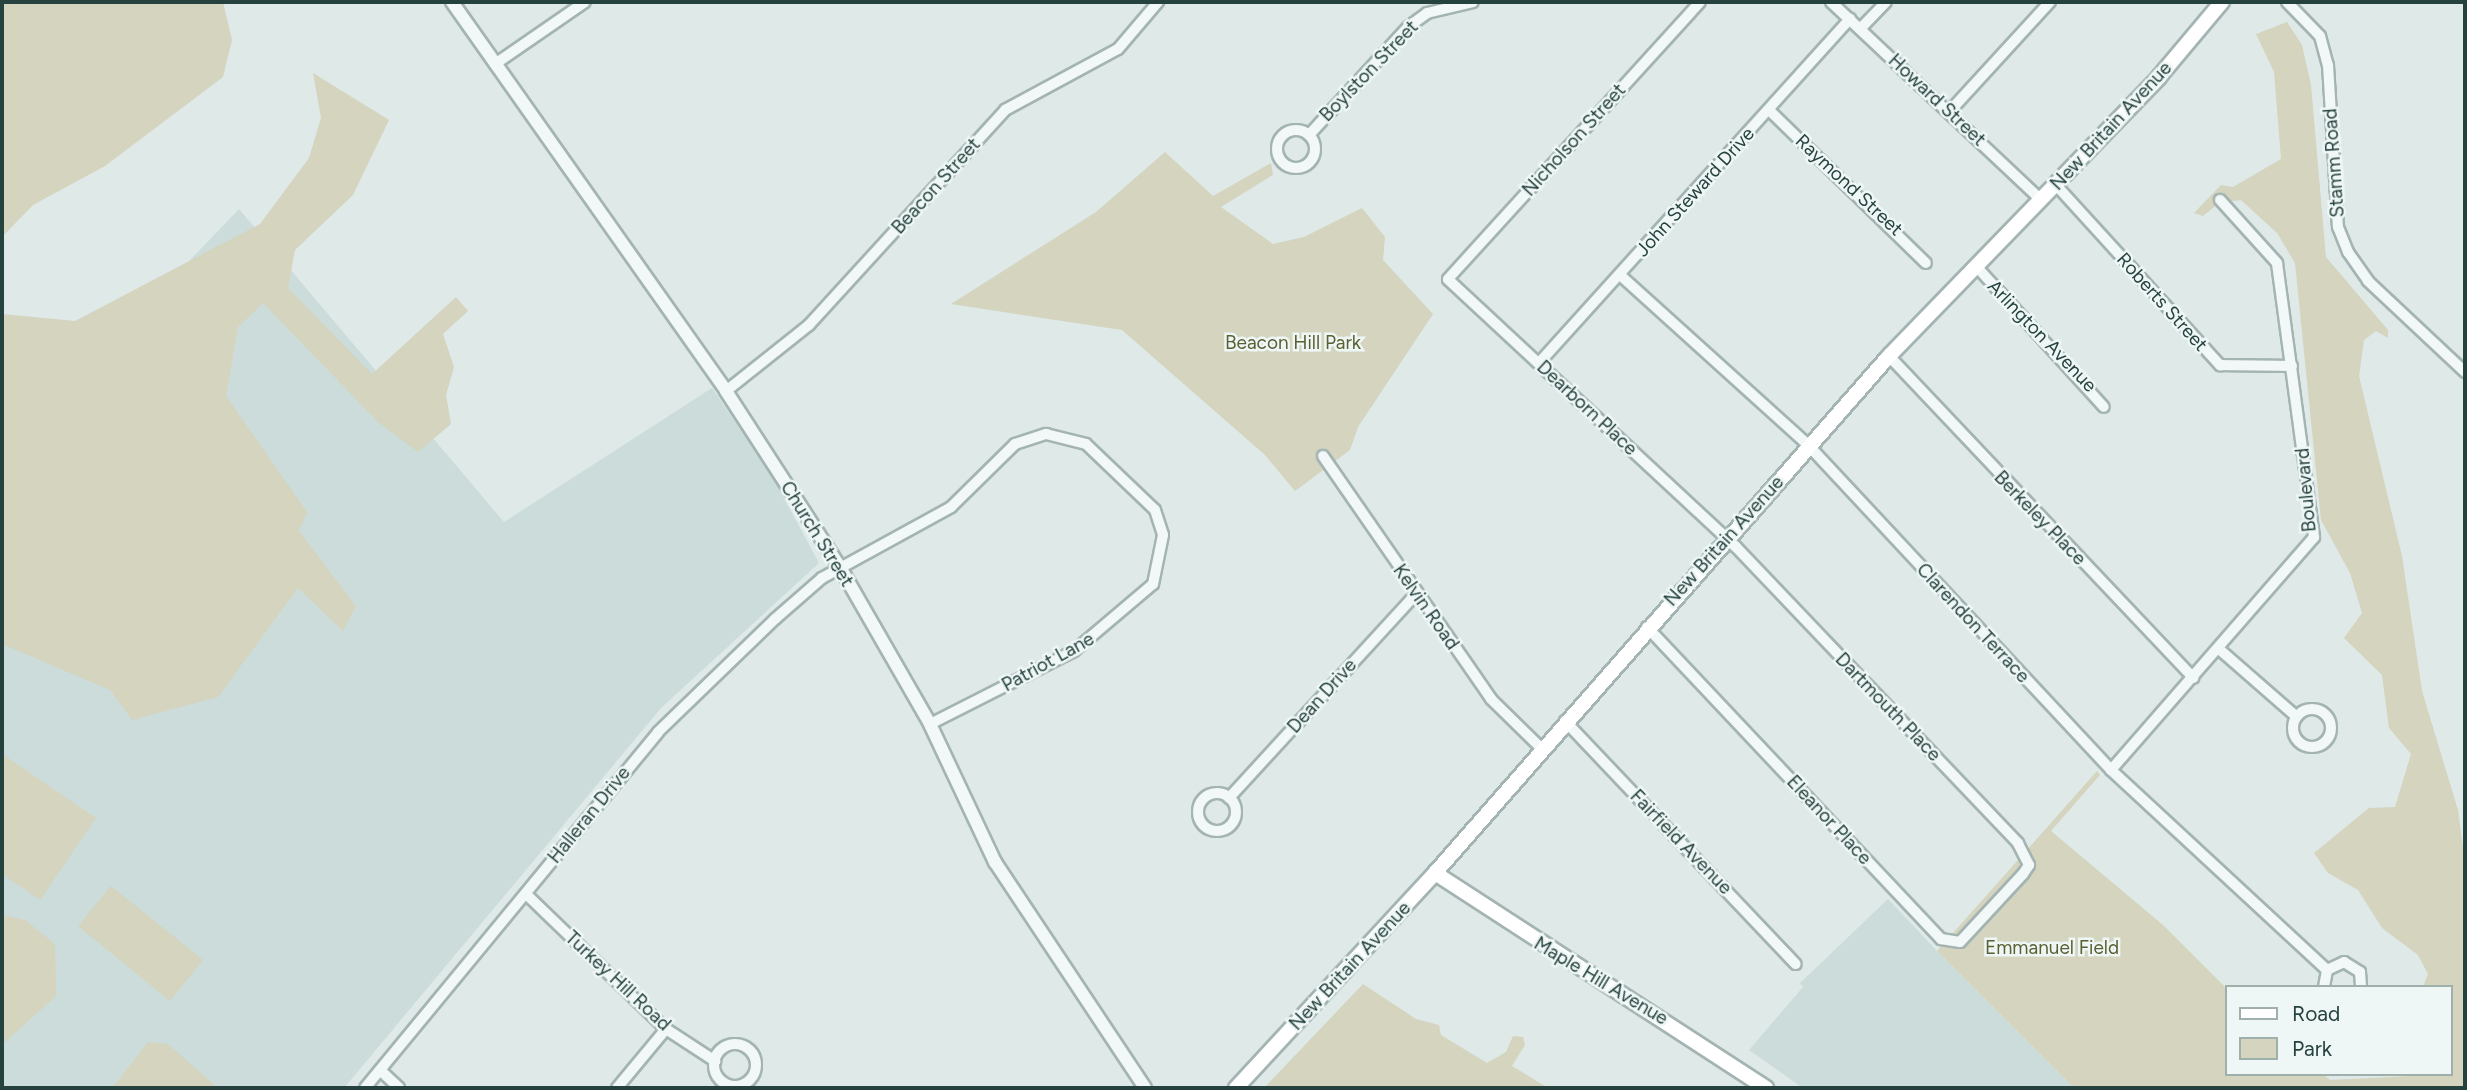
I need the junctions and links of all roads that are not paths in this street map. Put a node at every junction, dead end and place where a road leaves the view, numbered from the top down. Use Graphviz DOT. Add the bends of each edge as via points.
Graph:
graph roads {
  1 [pos="452,2"];
  2 [pos="584,2"];
  3 [pos="1158,2"];
  4 [pos="1473,2"];
  5 [pos="1700,2"];
  6 [pos="1831,2"];
  7 [pos="1886,2"];
  8 [pos="2050,2"];
  9 [pos="2221,2"];
  10 [pos="2287,2"];
  11 [pos="1850,19"];
  12 [pos="1860,29"];
  13 [pos="495,64"];
  14 [pos="1769,110"];
  15 [pos="1950,111"];
  16 [pos="1309,135"];
  17 [pos="2056,185"];
  18 [pos="2041,200"];
  19 [pos="2220,200"];
  20 [pos="1926,263"];
  21 [pos="1976,267"];
  22 [pos="1620,275"];
  23 [pos="1448,279"];
  24 [pos="1889,356"];
  25 [pos="1539,363"];
  26 [pos="2292,366"];
  27 [pos="2465,372"];
  28 [pos="726,391"];
  29 [pos="2104,407"];
  30 [pos="1809,446"];
  31 [pos="1323,456"];
  32 [pos="1726,537"];
  33 [pos="841,569"];
  34 [pos="1415,595"];
  35 [pos="1647,627"];
  36 [pos="2219,649"];
  37 [pos="2193,678"];
  38 [pos="2297,717"];
  39 [pos="1565,721"];
  40 [pos="930,724"];
  41 [pos="1541,748"];
  42 [pos="2111,770"];
  43 [pos="1229,798"];
  44 [pos="1435,873"];
  45 [pos="2016,883"];
  46 [pos="526,894"];
  47 [pos="1796,964"];
  48 [pos="2327,970"];
  49 [pos="2324,985"];
  50 [pos="2361,985"];
  51 [pos="666,1029"];
  52 [pos="715,1061"];
  53 [pos="380,1070"];
  54 [pos="365,1088"];
  55 [pos="399,1088"];
  56 [pos="617,1088"];
  57 [pos="1145,1088"];
  58 [pos="1236,1088"];
  59 [pos="1766,1088"];
  1 -- 13 [label="street, Church Street"];
  2 -- 13 [label="street"];
  3 -- 28 [label="street, Beacon Street" via="1118,49 1005,110 809,325"];
  4 -- 16 [label="street, Boylston Street" via="1427,13 1408,27"];
  5 -- 23 [label="street, Nicholson Street"];
  6 -- 11 [label="street, Howard Street"];
  7 -- 12 [label="street"];
  8 -- 15 [label="street"];
  9 -- 17 [label="main road, New Britain Avenue"];
  10 -- 27 [label="street, Stamm Road" via="2320,36 2328,65 2338,227 2348,252 2368,281"];
  11 -- 12 [label="street, Howard Street"];
  11 -- 14 [label="street, John Steward Drive"];
  12 -- 15 [label="street, Howard Street"];
  13 -- 28 [label="street, Church Street"];
  14 -- 20 [label="street, Raymond Street"];
  14 -- 22 [label="street, John Steward Drive"];
  15 -- 18 [label="street, Howard Street"];
  17 -- 18 [label="main road, New Britain Avenue"];
  17 -- 26 [label="street, Roberts Street" via="2220,365"];
  18 -- 21 [label="main road, New Britain Avenue"];
  19 -- 26 [label="street, Boulevard" via="2277,263"];
  21 -- 24 [label="main road, New Britain Avenue"];
  21 -- 29 [label="street, Arlington Avenue"];
  22 -- 25 [label="street, John Steward Drive"];
  22 -- 30 [label="street, Clarendon Terrace"];
  23 -- 25 [label="street, Dearborn Place"];
  24 -- 30 [label="main road, New Britain Avenue"];
  24 -- 37 [label="street, Berkeley Place"];
  25 -- 32 [label="street, Dearborn Place"];
  26 -- 36 [label="street, Boulevard" via="2314,537"];
  28 -- 33 [label="street, Church Street"];
  30 -- 32 [label="main road, New Britain Avenue"];
  30 -- 42 [label="street, Clarendon Terrace"];
  31 -- 34 [label="street, Kelvin Road"];
  32 -- 35 [label="main road, New Britain Avenue"];
  32 -- 45 [label="street, Dartmouth Place" via="2018,843 2029,865"];
  33 -- 40 [label="street, Church Street"];
  33 -- 40 [label="street, Patriot Lane" via="951,507 994,460 1030,436 1086,444 1155,510 1162,558 1153,584 1133,607 1074,651"];
  33 -- 46 [label="street, Halleran Drive" via="775,619 660,731"];
  34 -- 41 [label="street, Kelvin Road" via="1492,699"];
  34 -- 43 [label="street, Dean Drive"];
  35 -- 39 [label="main road, New Britain Avenue"];
  35 -- 45 [label="street, Eleanor Place" via="1941,939 1960,942"];
  36 -- 37 [label="street, Boulevard"];
  36 -- 38 [label="street"];
  37 -- 42 [label="street, Boulevard"];
  39 -- 41 [label="main road, New Britain Avenue"];
  39 -- 47 [label="street, Fairfield Avenue"];
  40 -- 57 [label="street, Church Street" via="995,862"];
  41 -- 44 [label="main road, New Britain Avenue"];
  42 -- 48 [label="street, Clarendon Terrace"];
  43 -- 43 [label="street" via="1214,793 1203,798 1198,810 1204,827 1216,831 1232,824 1236,811"];
  44 -- 58 [label="main road, New Britain Avenue"];
  44 -- 59 [label="main road, Maple Hill Avenue"];
  46 -- 51 [label="street, Turkey Hill Road"];
  46 -- 53 [label="street, Halleran Drive"];
  48 -- 49 [label="street"];
  48 -- 50 [label="street" via="2351,963 2360,972"];
  51 -- 52 [label="street, Turkey Hill Road"];
  51 -- 56 [label="street"];
  52 -- 52 [label="street, Turkey Hill Road" via="717,1074 733,1085 751,1078 756,1065 752,1052 734,1044"];
  53 -- 54 [label="street, Halleran Drive"];
  53 -- 55 [label="street"];
}
